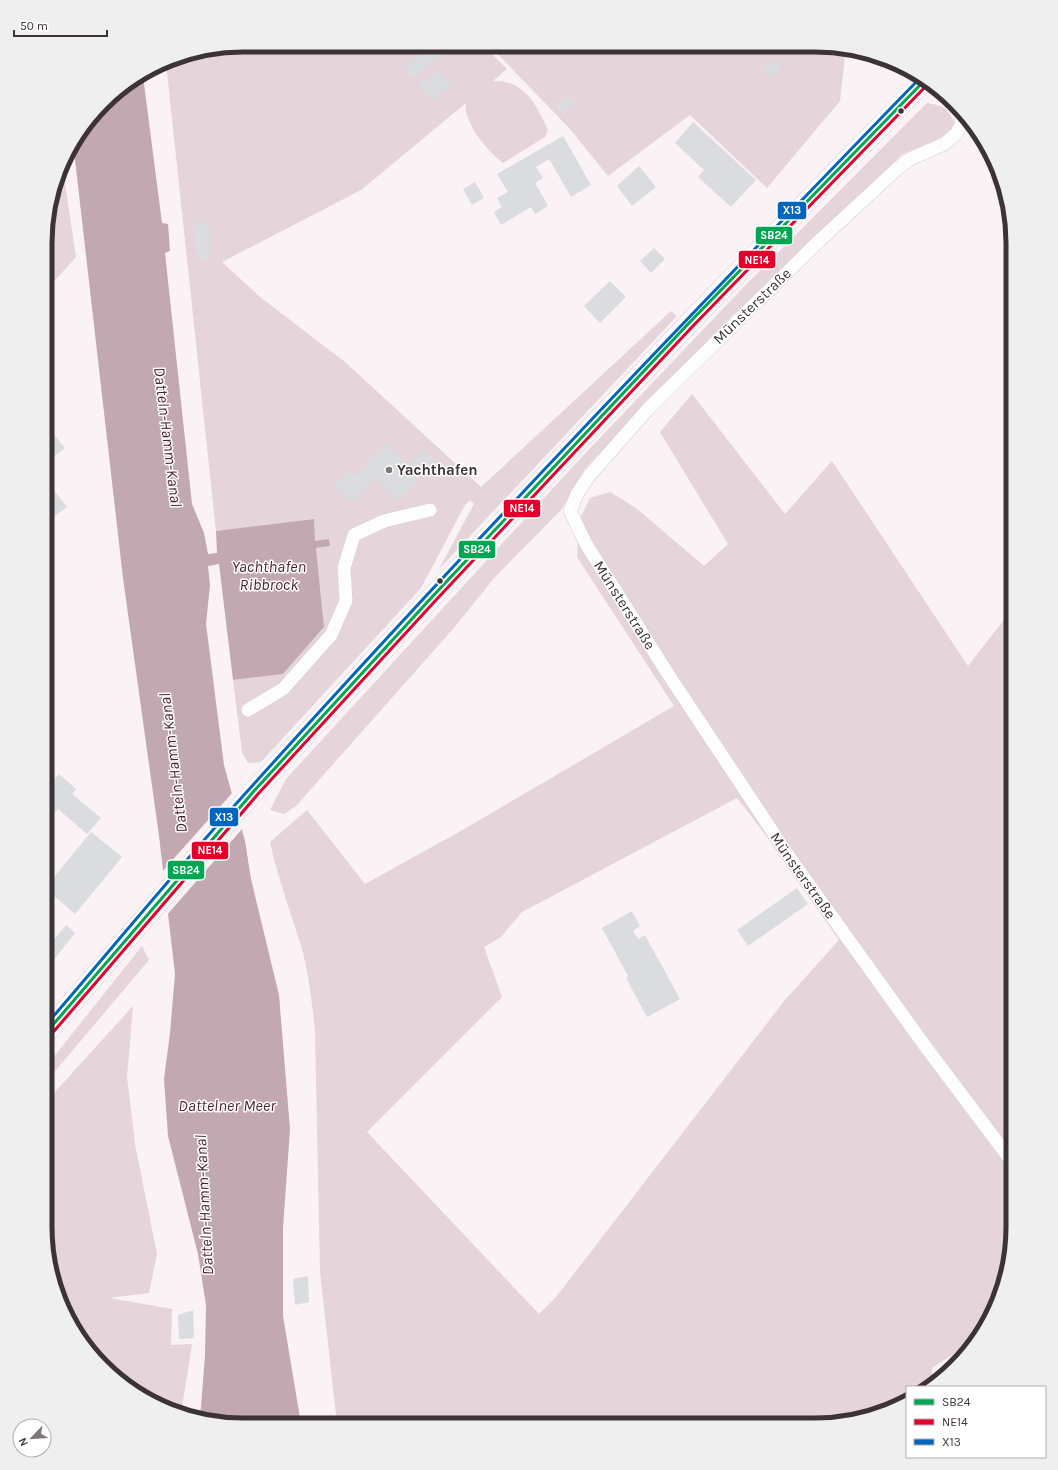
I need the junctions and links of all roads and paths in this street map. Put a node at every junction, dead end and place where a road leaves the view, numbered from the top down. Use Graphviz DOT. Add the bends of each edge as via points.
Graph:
graph roads {
  1 [pos="921,84"];
  2 [pos="962,120"];
  3 [pos="430,510"];
  4 [pos="248,710"];
  5 [pos="52,1026"];
  6 [pos="1006,1154"];
  1 -- 5 [label="main road, Münsterstraße" via="688,324 432,597 254,791"];
  2 -- 6 [label="street, Münsterstraße" via="956,134 944,144 910,159 898,168 819,241 648,409 589,476 570,511 586,544 668,674 792,861"];
  3 -- 4 [label="street" via="384,521 354,535 344,568 346,601 331,635 283,689"];
}
